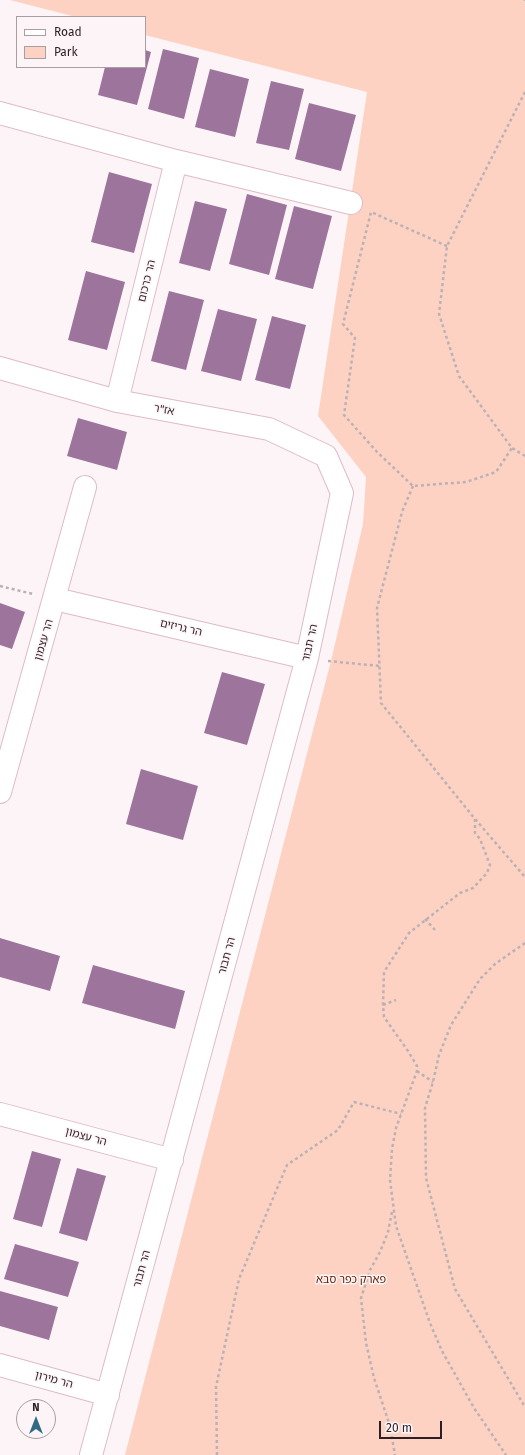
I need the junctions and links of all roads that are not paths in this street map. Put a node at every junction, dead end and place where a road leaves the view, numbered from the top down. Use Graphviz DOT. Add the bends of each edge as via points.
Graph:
graph roads {
  1 [pos="0,113"];
  2 [pos="176,162"];
  3 [pos="351,203"];
  4 [pos="0,368"];
  5 [pos="117,401"];
  6 [pos="326,456"];
  7 [pos="85,487"];
  8 [pos="55,599"];
  9 [pos="307,658"];
  10 [pos="0,792"];
  11 [pos="0,1114"];
  12 [pos="172,1160"];
  13 [pos="0,1365"];
  14 [pos="108,1395"];
  15 [pos="91,1455"];
  1 -- 2 [label="street"];
  2 -- 3 [label="street"];
  2 -- 5 [label="street, הר כרכום"];
  4 -- 5 [label="street, אז\"ר"];
  5 -- 6 [label="street, אז\"ר" via="269,429"];
  6 -- 9 [label="street, הר תבור" via="342,493"];
  7 -- 8 [label="street, הר עצמון"];
  8 -- 9 [label="street, הר גריזים"];
  8 -- 10 [label="street, הר עצמון"];
  9 -- 12 [label="street, הר תבור"];
  11 -- 12 [label="street, הר עצמון"];
  12 -- 14 [label="street, הר תבור"];
  13 -- 14 [label="street, הר מירון"];
  14 -- 15 [label="street, הר תבור"];
}
